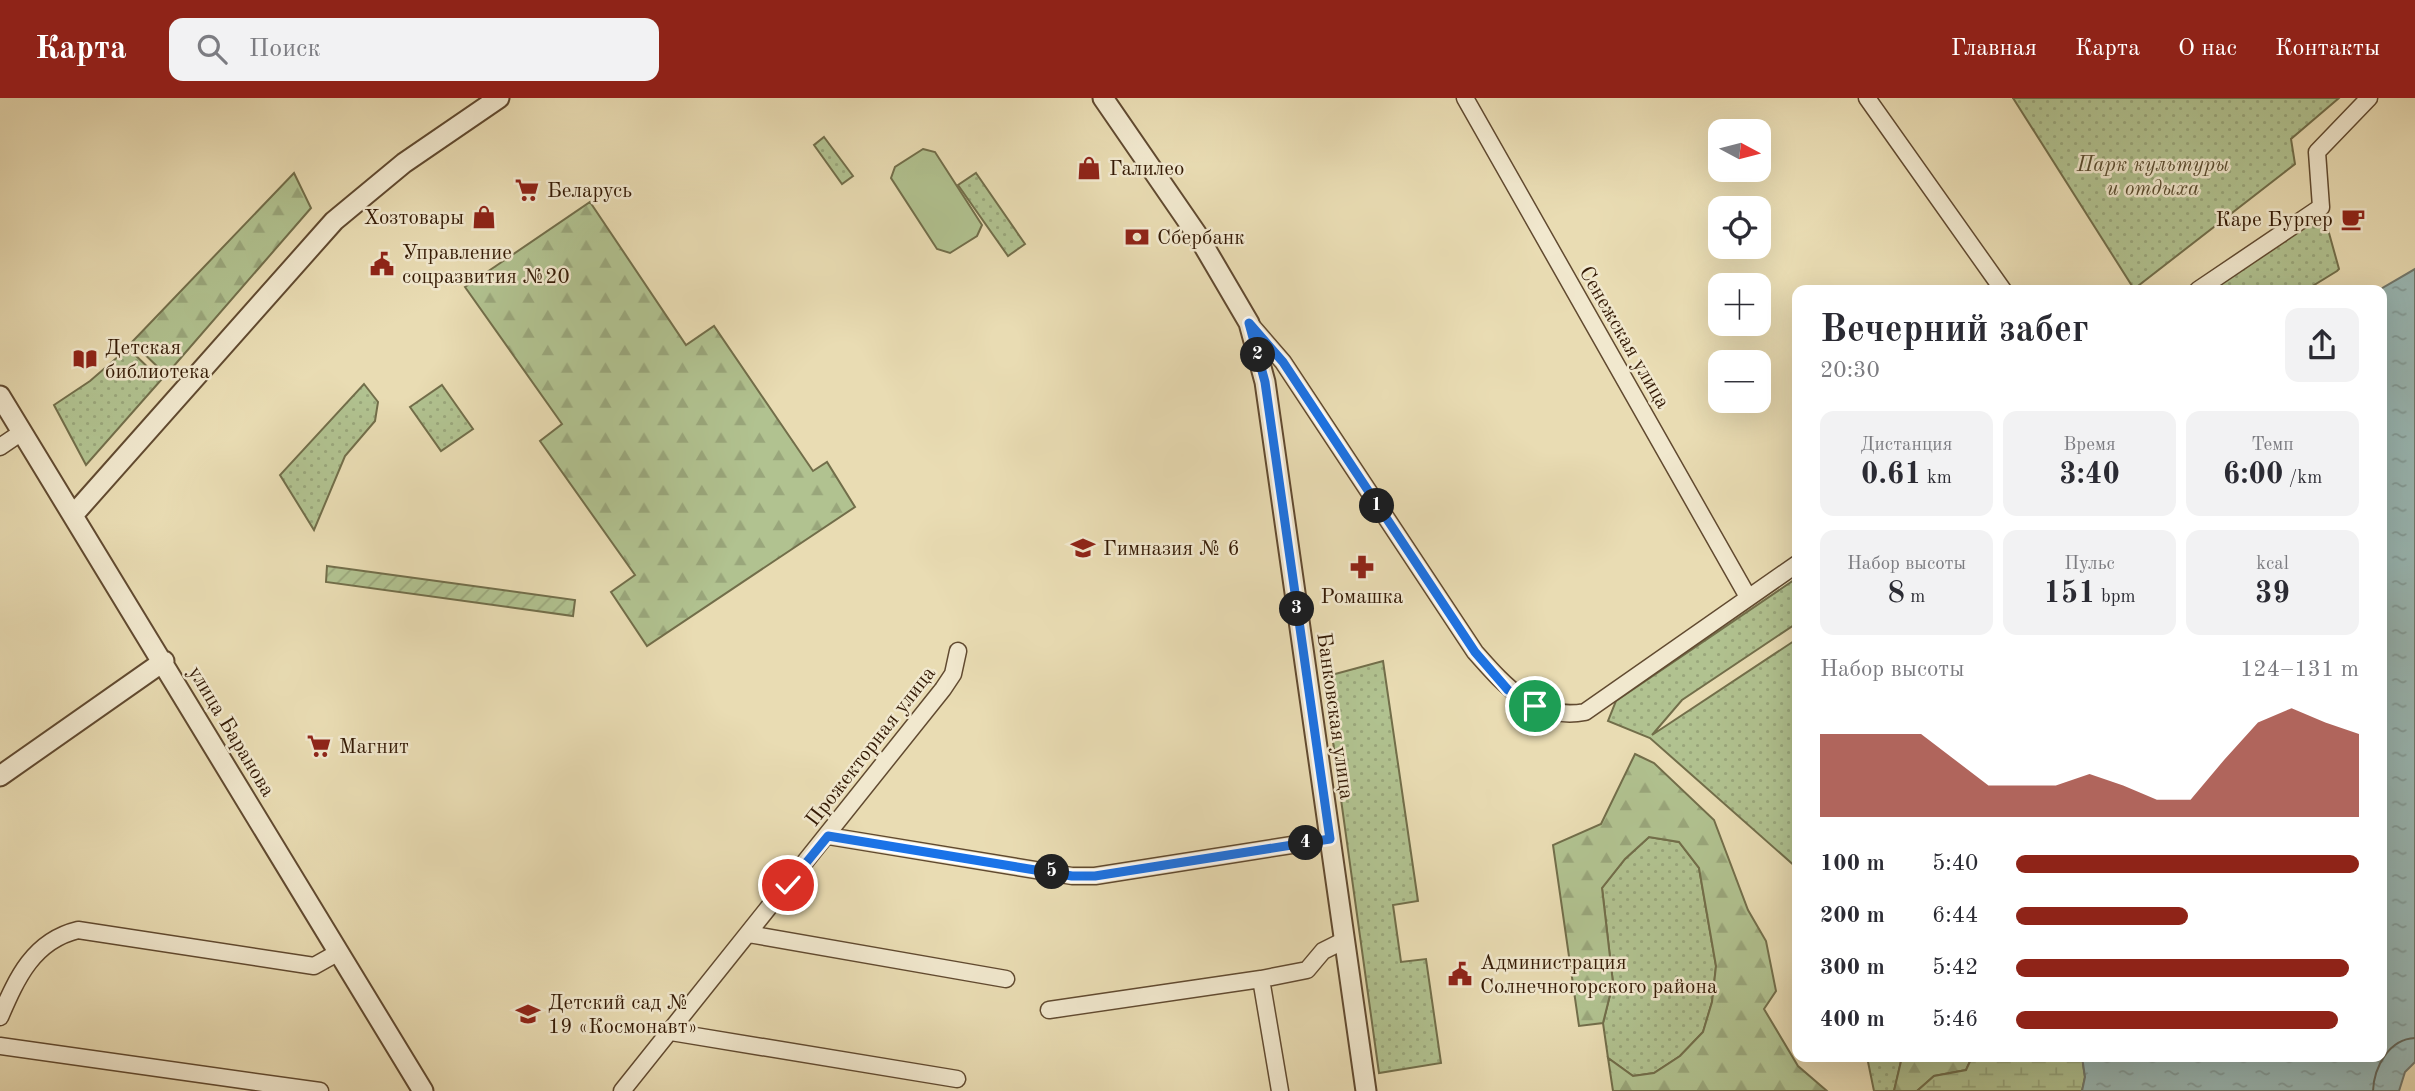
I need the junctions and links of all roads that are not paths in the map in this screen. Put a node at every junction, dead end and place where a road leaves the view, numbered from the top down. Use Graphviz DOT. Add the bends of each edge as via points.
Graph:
graph roads {
  1 [pos="499,98"];
  2 [pos="1103,98"];
  3 [pos="1465,98"];
  4 [pos="1867,98"];
  5 [pos="2369,98"];
  6 [pos="1999,285"];
  7 [pos="2205,285"];
  8 [pos="1249,323"];
  9 [pos="0,396"];
  10 [pos="22,432"];
  11 [pos="0,447"];
  12 [pos="55,485"];
  13 [pos="96,490"];
  14 [pos="74,514"];
  15 [pos="1792,567"];
  16 [pos="1748,597"];
  17 [pos="958,651"];
  18 [pos="163,660"];
  19 [pos="0,776"];
  20 [pos="828,836"];
  21 [pos="1330,839"];
  22 [pos="749,933"];
  23 [pos="1345,940"];
  24 [pos="339,952"];
  25 [pos="1006,979"];
  26 [pos="1261,979"];
  27 [pos="1049,1010"];
  28 [pos="0,1017"];
  29 [pos="671,1032"];
  30 [pos="0,1046"];
  31 [pos="957,1079"];
  32 [pos="320,1091"];
  33 [pos="423,1091"];
  34 [pos="622,1091"];
  35 [pos="1280,1091"];
  36 [pos="1366,1091"];
  1 -- 13 [label="street" via="404,163 334,221"];
  2 -- 8 [label="street, Банковская улица" via="1198,236"];
  3 -- 16 [label="street, Сенежская улица"];
  4 -- 6 [label="street"];
  5 -- 7 [label="street" via="2317,152 2321,207"];
  8 -- 16 [label="street" via="1283,362 1463,635 1508,690 1521,699 1545,711 1585,712"];
  8 -- 21 [label="street, Банковская улица" via="1265,382"];
  9 -- 10 [label="street, улица Баранова"];
  10 -- 11 [label="street"];
  10 -- 12 [label="street, улица Баранова"];
  12 -- 13 [label="street" via="75,495"];
  12 -- 14 [label="street, улица Баранова"];
  13 -- 14 [label="street"];
  14 -- 18 [label="street, улица Баранова"];
  15 -- 16 [label="street"];
  17 -- 20 [label="street, Прожекторная улица" via="953,674 943,689"];
  18 -- 19 [label="street"];
  18 -- 24 [label="street, улица Баранова"];
  20 -- 21 [label="street" via="1072,876"];
  20 -- 22 [label="street, Прожекторная улица"];
  21 -- 23 [label="street, Банковская улица"];
  22 -- 25 [label="street"];
  22 -- 29 [label="street, Прожекторная улица"];
  23 -- 26 [label="street" via="1323,951 1307,971"];
  23 -- 36 [label="street, Банковская улица"];
  24 -- 28 [label="street" via="314,966 78,930 47,943 30,960"];
  24 -- 33 [label="street, улица Баранова"];
  26 -- 27 [label="street"];
  26 -- 35 [label="street"];
  29 -- 31 [label="street"];
  29 -- 34 [label="street, Прожекторная улица"];
  30 -- 32 [label="street"];
}
